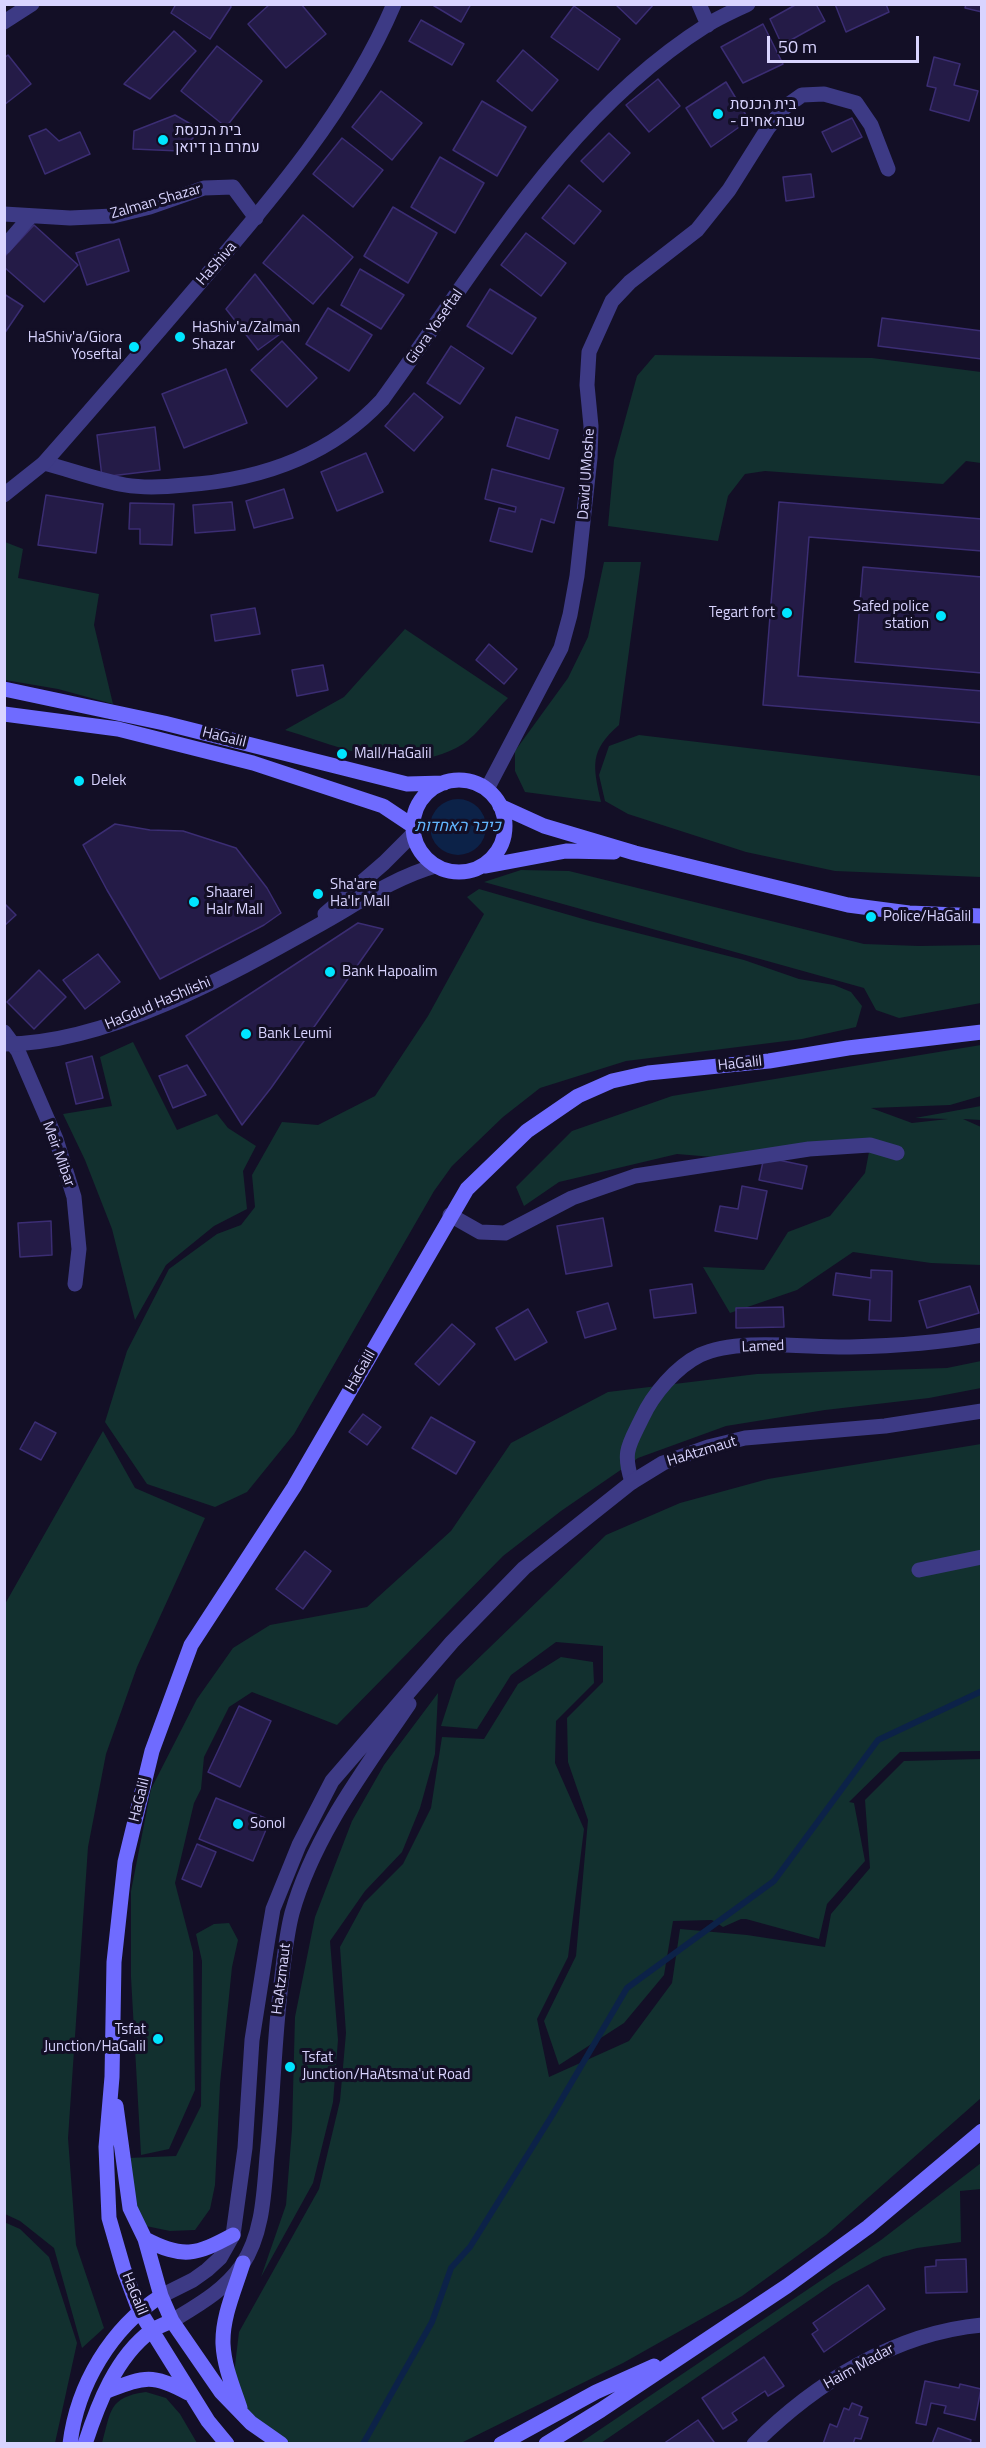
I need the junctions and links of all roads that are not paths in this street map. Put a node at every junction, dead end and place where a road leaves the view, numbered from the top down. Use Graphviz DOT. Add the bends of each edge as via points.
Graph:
graph roads {
  1 [pos="32,4"];
  2 [pos="394,4"];
  3 [pos="699,4"];
  4 [pos="748,4"];
  5 [pos="4,22"];
  6 [pos="708,25"];
  7 [pos="888,169"];
  8 [pos="4,214"];
  9 [pos="30,217"];
  10 [pos="256,218"];
  11 [pos="4,247"];
  12 [pos="44,464"];
  13 [pos="4,495"];
  14 [pos="4,689"];
  15 [pos="4,714"];
  16 [pos="444,783"];
  17 [pos="487,789"];
  18 [pos="500,806"];
  19 [pos="413,830"];
  20 [pos="635,853"];
  21 [pos="435,866"];
  22 [pos="483,867"];
  23 [pos="981,916"];
  24 [pos="302,934"];
  25 [pos="981,1032"];
  26 [pos="7,1040"];
  27 [pos="897,1153"];
  28 [pos="450,1215"];
  29 [pos="75,1284"];
  30 [pos="981,1335"];
  31 [pos="981,1411"];
  32 [pos="632,1482"];
  33 [pos="981,1557"];
  34 [pos="919,1570"];
  35 [pos="452,1642"];
  36 [pos="112,2077"];
  37 [pos="981,2131"];
  38 [pos="233,2235"];
  39 [pos="145,2239"];
  40 [pos="243,2263"];
  41 [pos="161,2296"];
  42 [pos="139,2310"];
  43 [pos="172,2321"];
  44 [pos="981,2325"];
  45 [pos="151,2331"];
  46 [pos="692,2348"];
  47 [pos="107,2391"];
  48 [pos="190,2393"];
  49 [pos="242,2413"];
  50 [pos="70,2444"];
  51 [pos="85,2444"];
  52 [pos="227,2444"];
  53 [pos="281,2444"];
  54 [pos="501,2444"];
  55 [pos="546,2444"];
  56 [pos="754,2444"];
  1 -- 5 [label="street"];
  2 -- 10 [label="street, HaShiva" via="387,23 332,117"];
  3 -- 6 [label="street"];
  4 -- 6 [label="street, Giora Yoseftal"];
  6 -- 12 [label="street, Giora Yoseftal" via="606,105 551,166 382,400 363,421 334,442 269,471 220,483 127,485"];
  7 -- 17 [label="street, David UMoshe" via="871,125 856,103 824,94 802,95 785,106 697,230 630,282 612,301 589,352 590,458 570,615 561,648"];
  8 -- 9 [label="street, Zalman Shazar"];
  9 -- 10 [label="street, Zalman Shazar" via="113,216 204,188 233,187"];
  9 -- 11 [label="street"];
  10 -- 12 [label="street, HaShiva"];
  12 -- 13 [label="street, HaShiva"];
  14 -- 16 [label="main road, HaGalil" via="164,723 407,784"];
  15 -- 19 [label="main road, HaGalil" via="118,729 253,763 382,806"];
  16 -- 17 [label="main road" via="466,781"];
  16 -- 19 [label="main road" via="420,801"];
  17 -- 18 [label="main road"];
  18 -- 20 [label="main road" via="544,826"];
  18 -- 22 [label="main road" via="506,828 503,843"];
  19 -- 21 [label="main road" via="417,845"];
  19 -- 24 [label="street, HaGdud HaShlishi" via="384,863"];
  20 -- 22 [label="main road" via="566,851"];
  20 -- 23 [label="main road" via="848,905"];
  21 -- 22 [label="main road" via="455,872"];
  21 -- 24 [label="street, HaGdud HaShlishi" via="414,872"];
  24 -- 26 [label="street, HaGdud HaShlishi" via="154,1008 87,1033"];
  25 -- 28 [label="main road, HaGalil" via="648,1073 612,1081 578,1096 527,1131 467,1189"];
  26 -- 29 [label="street, Meir Mibar" via="56,1139 74,1197 79,1249"];
  27 -- 28 [label="street" via="870,1145 808,1149 635,1176 572,1198 505,1233 480,1232"];
  28 -- 36 [label="main road, HaGalil" via="294,1487 191,1645 152,1751 125,1862 114,1962"];
  30 -- 32 [label="street, Lamed" via="894,1345 744,1347 699,1356 676,1373 649,1403 627,1450"];
  31 -- 32 [label="street, HaAtzmaut" via="885,1426 745,1438 663,1463"];
  32 -- 35 [label="street, HaAtzmaut" via="524,1568"];
  33 -- 34 [label="street"];
  35 -- 38 [label="street, HaAtzmaut" via="333,1781 299,1845 273,1909 252,2040 245,2148"];
  35 -- 40 [label="street, HaAtzmaut" via="350,1791 307,1870 295,1902 275,2034 262,2214"];
  36 -- 39 [label="main road, HaGalil" via="130,2208"];
  36 -- 42 [label="main road, HaGalil" via="106,2147 109,2218"];
  37 -- 46 [label="main road" via="868,2227"];
  38 -- 39 [label="main road" via="197,2252 168,2251"];
  38 -- 41 [label="street, HaAtzmaut" via="220,2258 207,2270"];
  39 -- 41 [label="main road, HaGalil"];
  40 -- 43 [label="street, HaAtzmaut" via="210,2298"];
  40 -- 49 [label="main road" via="223,2345"];
  41 -- 42 [label="main road"];
  41 -- 43 [label="main road, HaGalil"];
  42 -- 45 [label="main road, HaGalil"];
  42 -- 50 [label="main road" via="98,2362 82,2395"];
  43 -- 45 [label="main road"];
  43 -- 49 [label="main road, HaGalil" via="221,2392"];
  44 -- 56 [label="street, Haim Madar" via="931,2334 864,2361 812,2394"];
  45 -- 47 [label="main road" via="115,2373"];
  45 -- 48 [label="main road, HaGalil"];
  46 -- 54 [label="main road" via="596,2392"];
  46 -- 55 [label="main road"];
  47 -- 48 [label="main road" via="146,2379 171,2383"];
  47 -- 51 [label="main road"];
  48 -- 52 [label="main road, HaGalil"];
  49 -- 53 [label="main road, HaGalil"];
}
